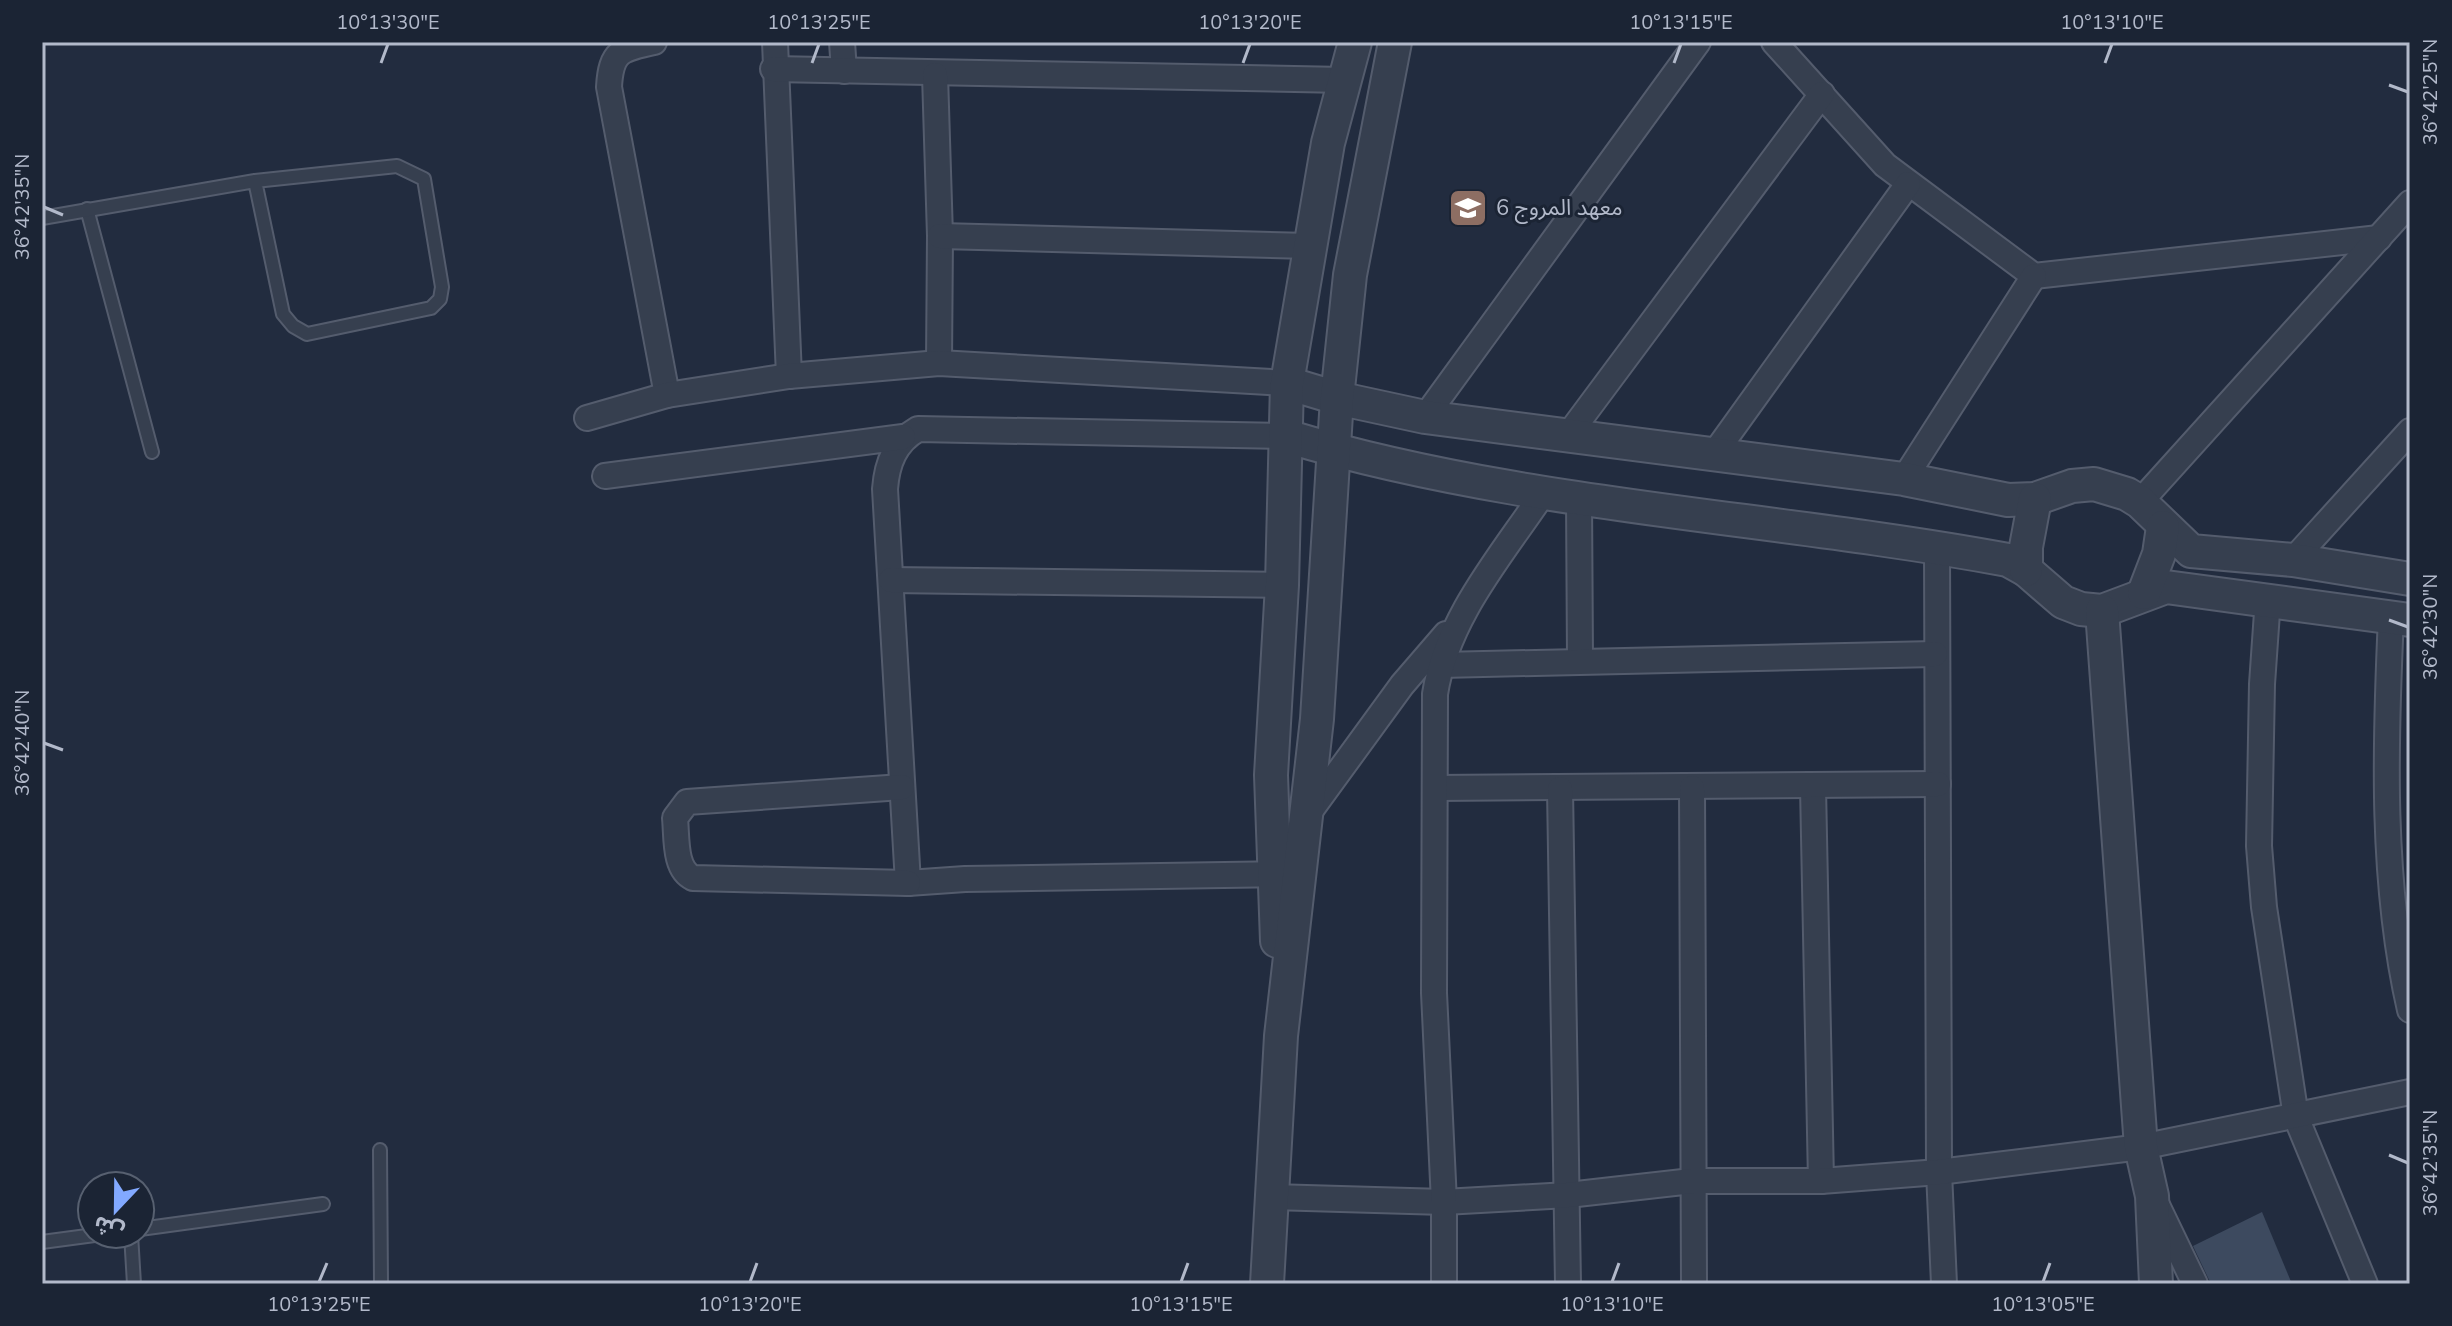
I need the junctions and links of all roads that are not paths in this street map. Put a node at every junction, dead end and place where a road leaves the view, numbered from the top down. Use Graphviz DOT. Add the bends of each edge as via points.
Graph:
graph roads {
  1 [pos="654,42"];
  2 [pos="775,42"];
  3 [pos="842,42"];
  4 [pos="1355,42"];
  5 [pos="1395,42"];
  6 [pos="1698,42"];
  7 [pos="1774,42"];
  8 [pos="773,69"];
  9 [pos="844,71"];
  10 [pos="935,75"];
  11 [pos="1344,80"];
  12 [pos="1822,94"];
  13 [pos="255,181"];
  14 [pos="1908,184"];
  15 [pos="2410,203"];
  16 [pos="87,209"];
  17 [pos="42,218"];
  18 [pos="940,236"];
  19 [pos="2379,238"];
  20 [pos="1309,246"];
  21 [pos="2034,276"];
  22 [pos="939,363"];
  23 [pos="789,376"];
  24 [pos="1287,383"];
  25 [pos="667,395"];
  26 [pos="1337,398"];
  27 [pos="1425,417"];
  28 [pos="587,418"];
  29 [pos="2410,431"];
  30 [pos="1569,434"];
  31 [pos="1286,436"];
  32 [pos="903,437"];
  33 [pos="1333,450"];
  34 [pos="152,452"];
  35 [pos="1714,454"];
  36 [pos="605,476"];
  37 [pos="1904,479"];
  38 [pos="1544,492"];
  39 [pos="1579,498"];
  40 [pos="2035,499"];
  41 [pos="2140,502"];
  42 [pos="2163,527"];
  43 [pos="1937,547"];
  44 [pos="2293,560"];
  45 [pos="2026,570"];
  46 [pos="2410,579"];
  47 [pos="891,580"];
  48 [pos="1282,585"];
  49 [pos="2144,593"];
  50 [pos="2268,598"];
  51 [pos="2102,611"];
  52 [pos="2401,618"];
  53 [pos="1458,620"];
  54 [pos="1935,654"];
  55 [pos="1580,659"];
  56 [pos="1441,665"];
  57 [pos="1938,784"];
  58 [pos="902,787"];
  59 [pos="1813,787"];
  60 [pos="1437,788"];
  61 [pos="1692,788"];
  62 [pos="1560,789"];
  63 [pos="1308,814"];
  64 [pos="1288,874"];
  65 [pos="908,883"];
  66 [pos="2410,1010"];
  67 [pos="2410,1092"];
  68 [pos="2296,1117"];
  69 [pos="2141,1147"];
  70 [pos="380,1150"];
  71 [pos="1939,1172"];
  72 [pos="1692,1181"];
  73 [pos="1821,1181"];
  74 [pos="1568,1195"];
  75 [pos="2152,1196"];
  76 [pos="1272,1197"];
  77 [pos="1444,1202"];
  78 [pos="323,1204"];
  79 [pos="156,1227"];
  80 [pos="76,1237"];
  81 [pos="42,1242"];
  82 [pos="132,1250"];
  83 [pos="134,1284"];
  84 [pos="381,1284"];
  85 [pos="1267,1284"];
  86 [pos="1444,1284"];
  87 [pos="1568,1284"];
  88 [pos="1694,1284"];
  89 [pos="1944,1284"];
  90 [pos="2156,1284"];
  91 [pos="2195,1284"];
  92 [pos="2365,1284"];
  1 -- 25 [label="street" via="615,56 609,87"];
  2 -- 8 [label="street"];
  3 -- 9 [label="street"];
  4 -- 11 [label="street"];
  5 -- 26 [label="street" via="1350,275"];
  6 -- 27 [label="street"];
  7 -- 12 [label="street"];
  8 -- 9 [label="street"];
  8 -- 23 [label="street"];
  9 -- 10 [label="street"];
  10 -- 11 [label="street"];
  10 -- 18 [label="street"];
  11 -- 20 [label="street"];
  12 -- 14 [label="street"];
  12 -- 30 [label="street"];
  13 -- 13 [label="lane" via="283,314 293,326 307,334 431,308 440,299 424,179 414,172 397,166"];
  13 -- 16 [label="lane"];
  14 -- 21 [label="street"];
  14 -- 35 [label="street"];
  15 -- 19 [label="street"];
  16 -- 17 [label="lane"];
  16 -- 34 [label="lane"];
  18 -- 20 [label="street"];
  18 -- 22 [label="street"];
  19 -- 21 [label="street"];
  19 -- 41 [label="street"];
  20 -- 24 [label="street"];
  21 -- 37 [label="street"];
  22 -- 23 [label="street"];
  22 -- 24 [label="street"];
  23 -- 25 [label="street"];
  24 -- 26 [label="street"];
  24 -- 31 [label="street"];
  25 -- 28 [label="street"];
  26 -- 27 [label="street"];
  26 -- 33 [label="street"];
  27 -- 30 [label="street"];
  29 -- 44 [label="street"];
  30 -- 35 [label="street"];
  31 -- 32 [label="street" via="918,429"];
  31 -- 33 [label="street"];
  31 -- 48 [label="street"];
  32 -- 36 [label="street"];
  32 -- 47 [label="street" via="887,470 885,489"];
  33 -- 38 [label="street"];
  33 -- 63 [label="street"];
  35 -- 37 [label="street"];
  37 -- 40 [label="street" via="1994,498"];
  38 -- 39 [label="street"];
  38 -- 53 [label="street"];
  39 -- 43 [label="street"];
  39 -- 55 [label="street"];
  40 -- 41 [label="street" via="2094,484"];
  40 -- 45 [label="street"];
  41 -- 42 [label="street"];
  42 -- 44 [label="street" via="2183,546 2206,555"];
  42 -- 49 [label="street"];
  43 -- 45 [label="street" via="2008,560"];
  43 -- 54 [label="street"];
  44 -- 46 [label="street"];
  45 -- 51 [label="street" via="2063,602"];
  47 -- 48 [label="street"];
  47 -- 58 [label="street"];
  48 -- 64 [label="street" via="1271,775"];
  49 -- 50 [label="street" via="2166,587"];
  49 -- 51 [label="street"];
  50 -- 52 [label="street"];
  50 -- 68 [label="street" via="2259,846"];
  51 -- 69 [label="street"];
  52 -- 66 [label="street" via="2388,805 2394,920"];
  53 -- 56 [label="street"];
  53 -- 63 [label="street" via="1402,685"];
  54 -- 55 [label="street"];
  54 -- 57 [label="street"];
  55 -- 56 [label="street"];
  56 -- 60 [label="street" via="1434,708"];
  57 -- 59 [label="street"];
  57 -- 71 [label="street"];
  58 -- 65 [label="street"];
  58 -- 65 [label="street" via="687,802 675,818 680,866 693,878"];
  59 -- 61 [label="street"];
  59 -- 73 [label="street"];
  60 -- 62 [label="street"];
  60 -- 77 [label="street" via="1434,993"];
  61 -- 62 [label="street"];
  61 -- 72 [label="street"];
  62 -- 74 [label="street"];
  63 -- 64 [label="street"];
  64 -- 65 [label="street"];
  64 -- 76 [label="street"];
  67 -- 68 [label="street"];
  68 -- 69 [label="street"];
  68 -- 92 [label="street"];
  69 -- 71 [label="street"];
  69 -- 75 [label="street"];
  70 -- 84 [label="lane"];
  71 -- 73 [label="street"];
  71 -- 89 [label="street"];
  72 -- 73 [label="street"];
  72 -- 74 [label="street"];
  72 -- 88 [label="street"];
  74 -- 77 [label="street"];
  74 -- 87 [label="street"];
  75 -- 90 [label="street"];
  75 -- 91 [label="street"];
  76 -- 77 [label="street"];
  76 -- 85 [label="street"];
  77 -- 86 [label="street"];
  78 -- 79 [label="lane"];
  80 -- 81 [label="lane"];
  82 -- 83 [label="lane"];
}
